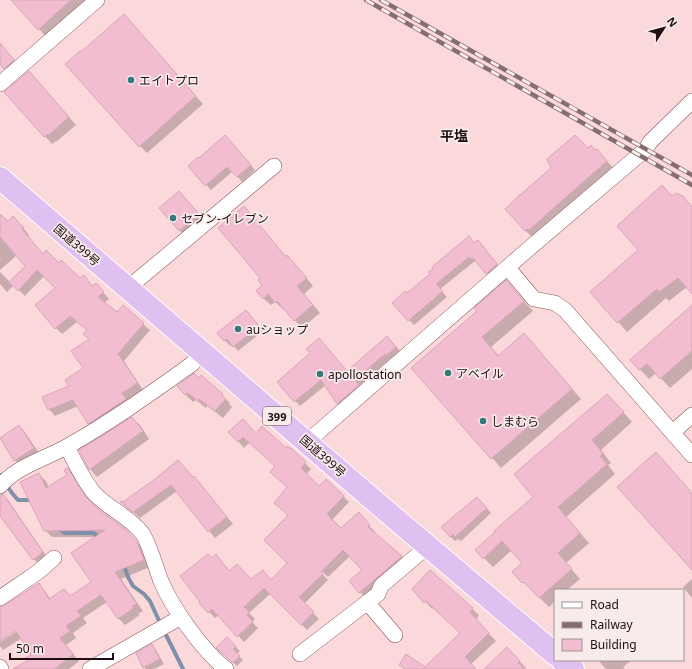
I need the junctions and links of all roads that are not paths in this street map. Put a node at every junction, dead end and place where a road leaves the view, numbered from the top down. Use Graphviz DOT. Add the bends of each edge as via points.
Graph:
graph roads {
  1 [pos="97,0"];
  2 [pos="0,84"];
  3 [pos="692,101"];
  4 [pos="274,166"];
  5 [pos="0,178"];
  6 [pos="508,268"];
  7 [pos="128,288"];
  8 [pos="202,352"];
  9 [pos="692,415"];
  10 [pos="673,432"];
  11 [pos="307,442"];
  12 [pos="67,447"];
  13 [pos="692,455"];
  14 [pos="0,486"];
  15 [pos="428,546"];
  16 [pos="54,558"];
  17 [pos="0,598"];
  18 [pos="367,602"];
  19 [pos="181,617"];
  20 [pos="395,635"];
  21 [pos="554,653"];
  22 [pos="300,654"];
  23 [pos="563,661"];
  24 [pos="90,669"];
  25 [pos="226,669"];
  26 [pos="573,669"];
  1 -- 2 [label="street"];
  3 -- 6 [label="street" via="646,149"];
  4 -- 7 [label="street"];
  5 -- 7 [label="highway, 国道399号 / 399"];
  6 -- 10 [label="street" via="534,299 555,303 565,310"];
  6 -- 11 [label="street"];
  7 -- 8 [label="highway, 国道399号 / 399"];
  8 -- 11 [label="highway, 国道399号 / 399"];
  8 -- 12 [label="street" via="186,369"];
  9 -- 10 [label="street"];
  10 -- 13 [label="street"];
  11 -- 15 [label="highway, 国道399号 / 399"];
  12 -- 14 [label="street" via="14,473"];
  12 -- 19 [label="street" via="93,492 132,522 143,534 162,583"];
  15 -- 18 [label="street" via="381,586 378,594"];
  15 -- 21 [label="highway, 国道399号 / 399"];
  16 -- 17 [label="street"];
  18 -- 20 [label="street"];
  18 -- 22 [label="street"];
  19 -- 24 [label="street"];
  19 -- 25 [label="street" via="217,662"];
  23 -- 26 [label="highway"];
}
